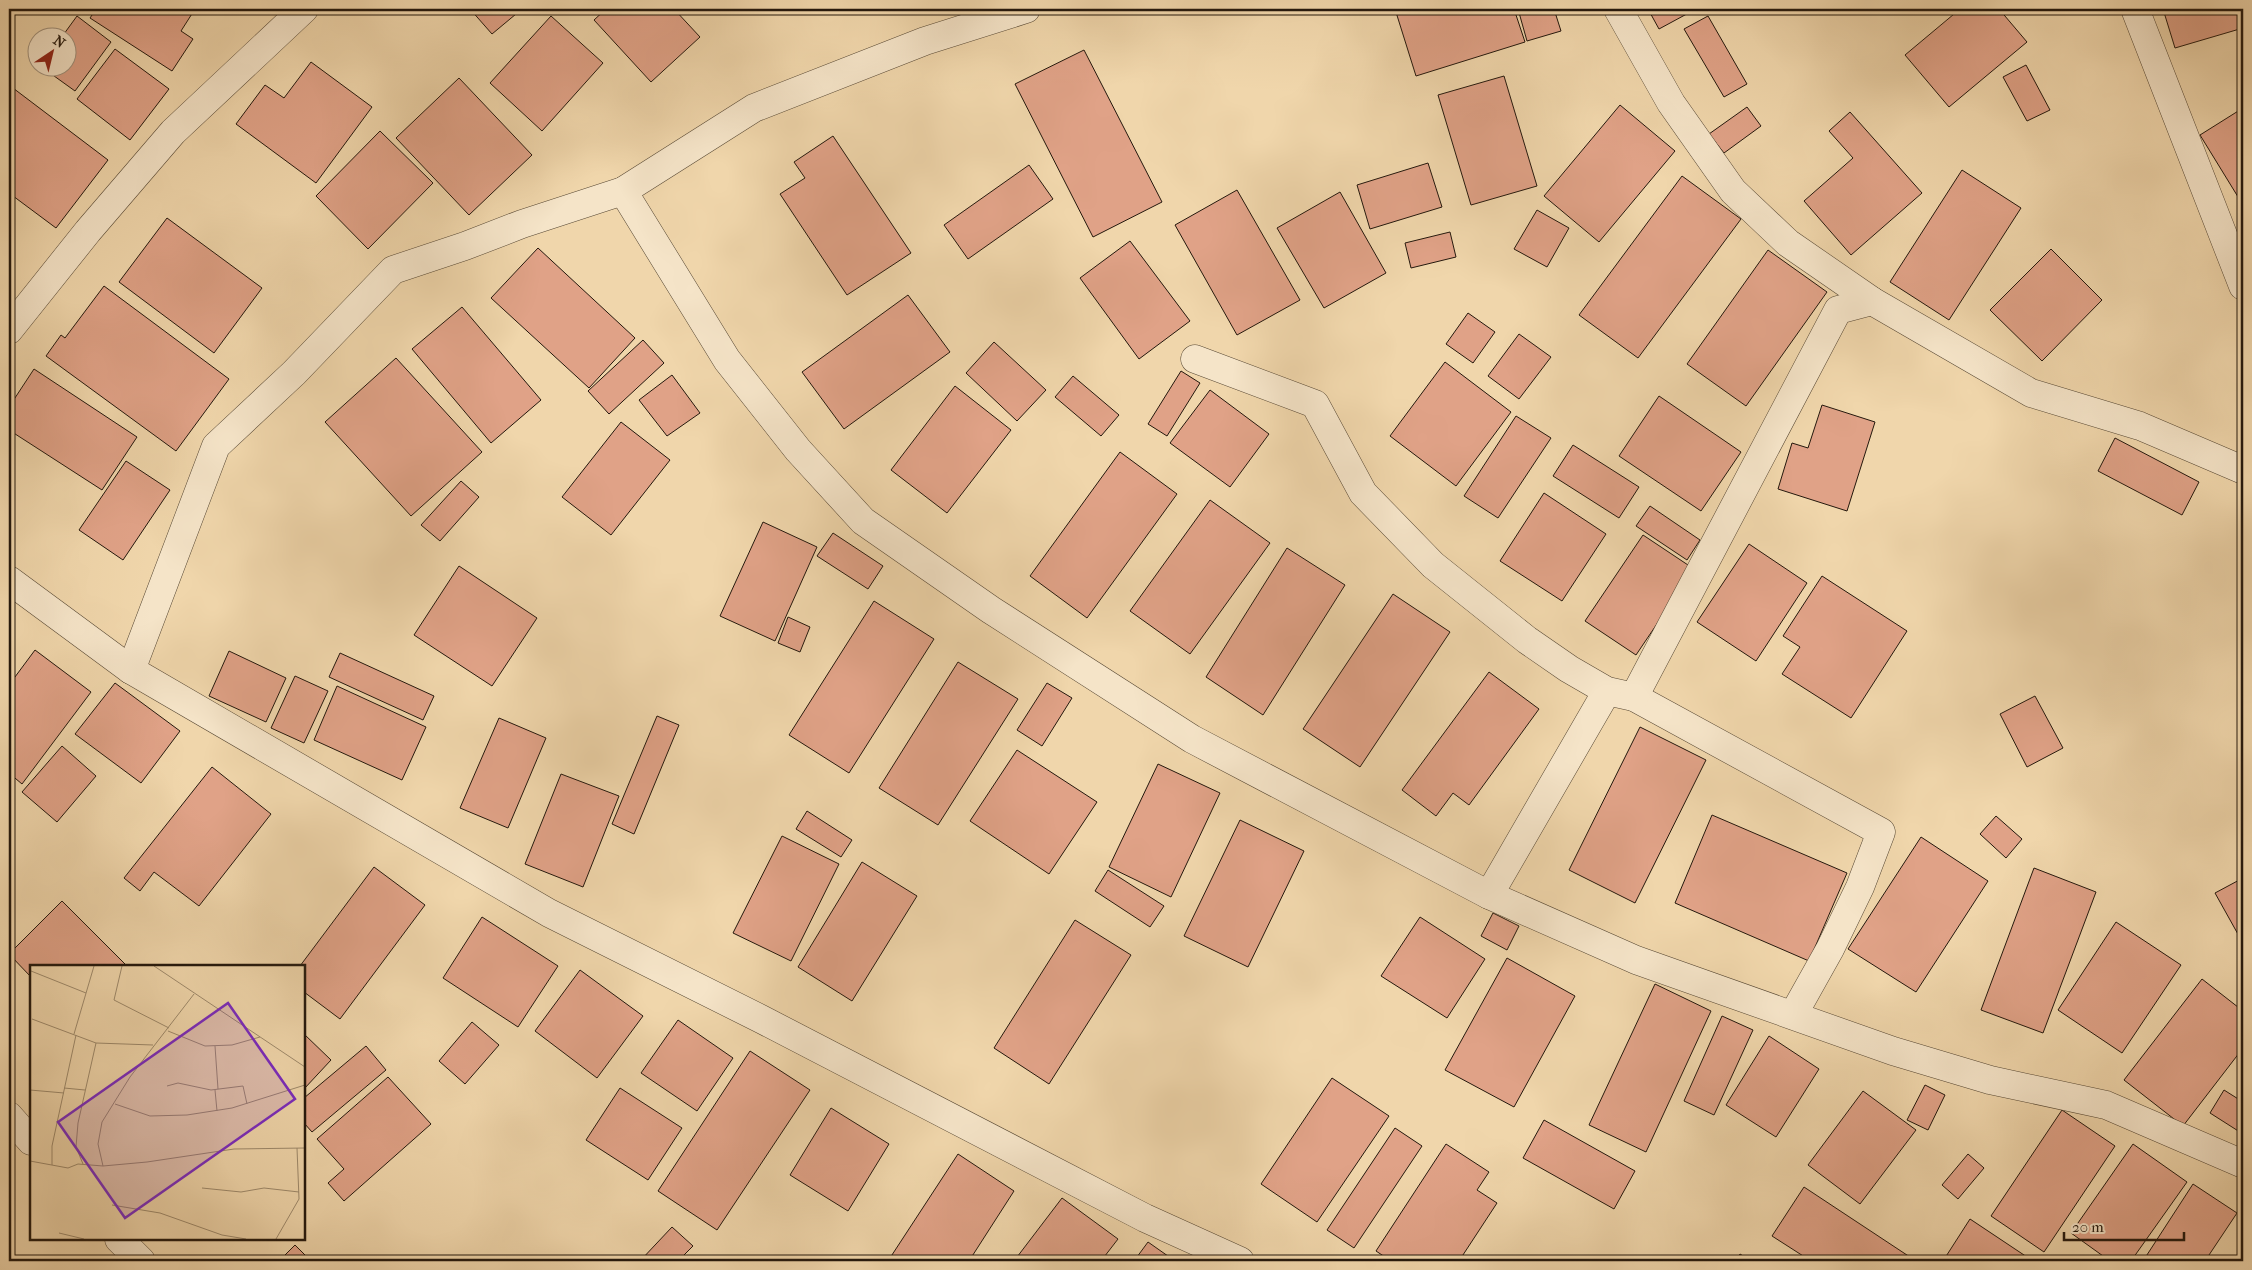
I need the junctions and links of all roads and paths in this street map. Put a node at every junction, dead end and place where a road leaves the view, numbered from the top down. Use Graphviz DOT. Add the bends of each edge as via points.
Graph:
graph roads {
  1 [pos="304,9"];
  2 [pos="1026,9"];
  3 [pos="1618,9"];
  4 [pos="2135,9"];
  5 [pos="623,191"];
  6 [pos="2243,286"];
  7 [pos="1872,301"];
  8 [pos="9,330"];
  9 [pos="1195,359"];
  10 [pos="2243,470"];
  11 [pos="9,580"];
  12 [pos="131,670"];
  13 [pos="1606,691"];
  14 [pos="1634,697"];
  15 [pos="1489,895"];
  16 [pos="1793,1015"];
  17 [pos="9,1116"];
  18 [pos="30,1140"];
  19 [pos="2243,1164"];
  20 [pos="121,1240"];
  21 [pos="141,1261"];
  22 [pos="1240,1261"];
  1 -- 8 [label="street" via="173,132"];
  2 -- 5 [label="street" via="925,41 754,108"];
  3 -- 7 [label="street" via="1671,102 1733,191 1788,243"];
  4 -- 6 [label="street"];
  5 -- 12 [label="street" via="393,270 294,373 216,446"];
  5 -- 15 [label="street" via="728,360 798,450 863,521 991,610 1192,739"];
  7 -- 10 [label="street" via="2031,393 2140,426"];
  7 -- 14 [label="street" via="1838,310"];
  9 -- 13 [label="street" via="1315,404 1363,493 1433,565 1527,640"];
  11 -- 12 [label="street"];
  12 -- 22 [label="street" via="549,913 1145,1218"];
  13 -- 14 [label="street"];
  13 -- 15 [label="street"];
  14 -- 16 [label="street" via="1881,832 1860,887"];
  15 -- 16 [label="street" via="1636,960"];
  16 -- 19 [label="street" via="1893,1051 1990,1080 2106,1106"];
  17 -- 18 [label="street"];
  20 -- 21 [label="street"];
}
